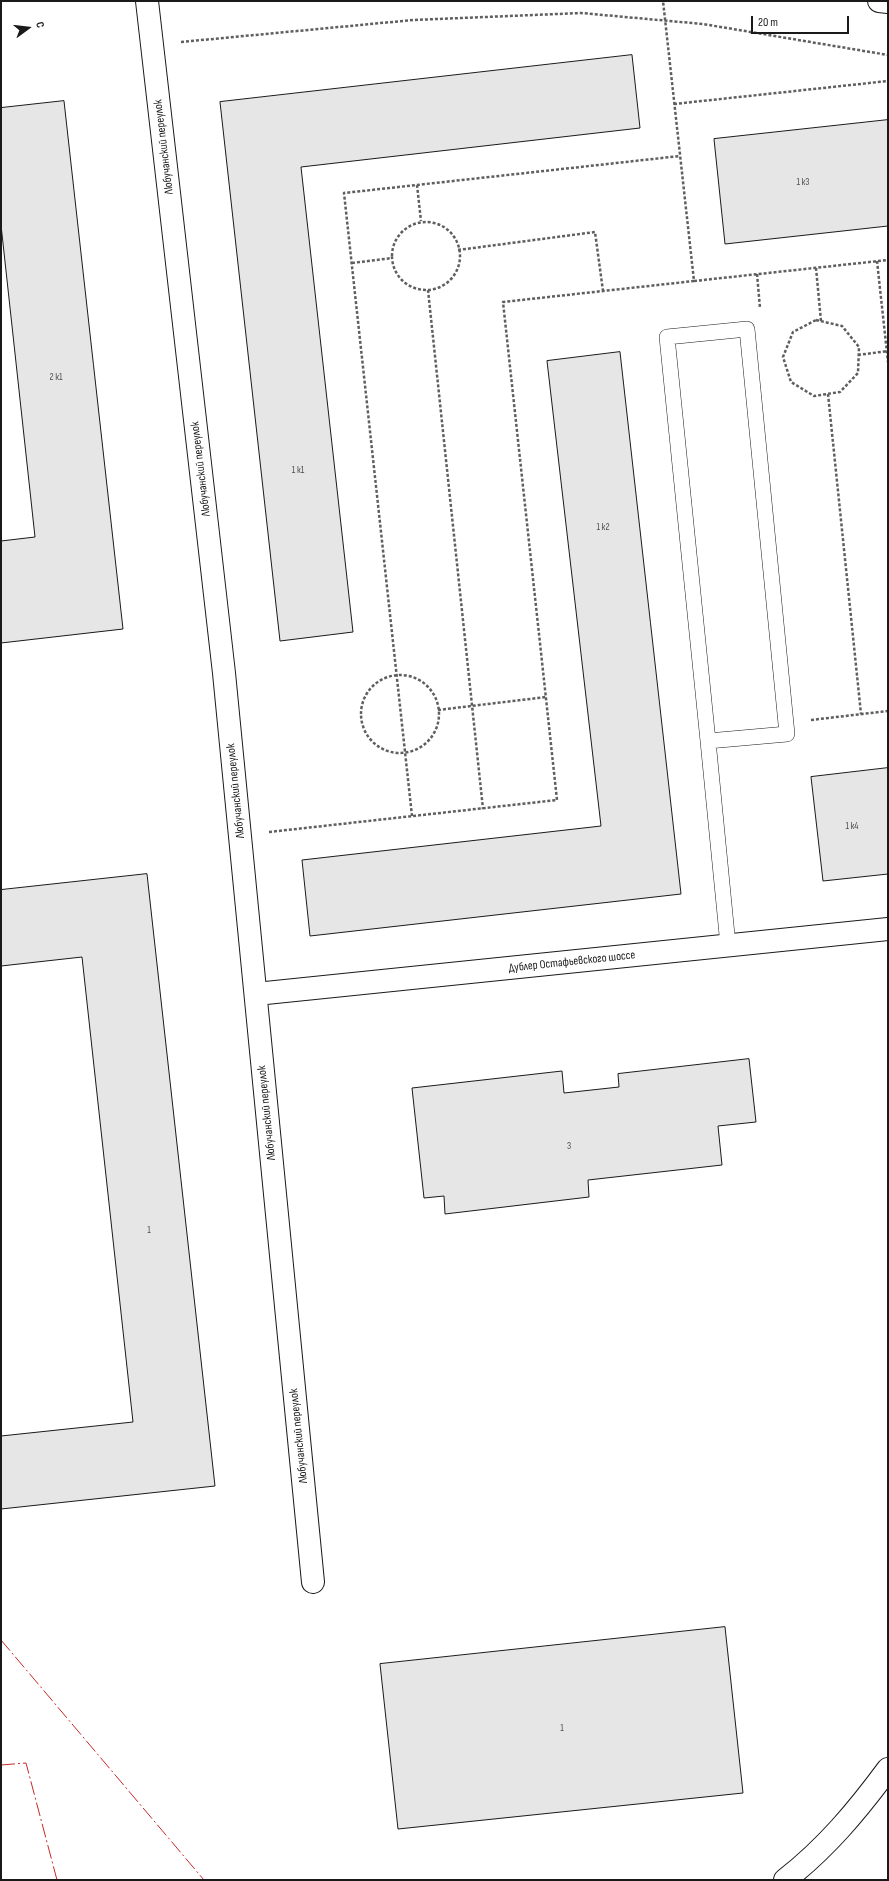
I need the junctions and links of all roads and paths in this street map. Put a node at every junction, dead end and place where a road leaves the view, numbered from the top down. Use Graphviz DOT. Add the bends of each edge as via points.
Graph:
graph roads {
  1 [pos="147,1"];
  2 [pos="663,1"];
  3 [pos="879,1"];
  4 [pos="888,2"];
  5 [pos="665,21"];
  6 [pos="152,45"];
  7 [pos="888,55"];
  8 [pos="888,81"];
  9 [pos="674,104"];
  10 [pos="680,156"];
  11 [pos="417,185"];
  12 [pos="421,221"];
  13 [pos="458,250"];
  14 [pos="392,258"];
  15 [pos="888,260"];
  16 [pos="877,261"];
  17 [pos="352,263"];
  18 [pos="816,268"];
  19 [pos="694,281"];
  20 [pos="428,290"];
  21 [pos="603,291"];
  22 [pos="821,321"];
  23 [pos="887,351"];
  24 [pos="858,355"];
  25 [pos="888,362"];
  26 [pos="828,394"];
  27 [pos="397,675"];
  28 [pos="546,698"];
  29 [pos="472,706"];
  30 [pos="438,710"];
  31 [pos="888,711"];
  32 [pos="860,714"];
  33 [pos="786,722"];
  34 [pos="708,741"];
  35 [pos="405,753"];
  36 [pos="483,809"];
  37 [pos="412,816"];
  38 [pos="240,835"];
  39 [pos="888,929"];
  40 [pos="728,945"];
  41 [pos="256,994"];
  42 [pos="313,1582"];
  43 [pos="888,1769"];
  44 [pos="785,1880"];
  1 -- 6 [label="street, Любучанский переулок"];
  2 -- 5 [label="path"];
  3 -- 4 [label="street"];
  5 -- 6 [label="path" via="581,13 413,20"];
  5 -- 7 [label="path" via="703,24"];
  5 -- 9 [label="path"];
  6 -- 38 [label="street, Любучанский переулок" via="224,673"];
  8 -- 9 [label="path"];
  9 -- 10 [label="path"];
  10 -- 11 [label="path"];
  10 -- 19 [label="path"];
  11 -- 12 [label="path"];
  11 -- 17 [label="path" via="344,193"];
  12 -- 13 [label="path" via="443,225 457,241"];
  12 -- 14 [label="path" via="402,230 391,249"];
  13 -- 20 [label="path" via="460,262 449,281"];
  13 -- 21 [label="path" via="595,232"];
  14 -- 17 [label="path"];
  14 -- 20 [label="path" via="394,271 409,286"];
  15 -- 16 [label="path"];
  16 -- 18 [label="path"];
  16 -- 23 [label="path"];
  17 -- 27 [label="path"];
  18 -- 19 [label="path"];
  18 -- 22 [label="path"];
  19 -- 21 [label="path"];
  20 -- 29 [label="path"];
  21 -- 28 [label="path" via="503,302"];
  22 -- 24 [label="path" via="842,326 858,347"];
  22 -- 26 [label="path" via="816,320 793,332 783,357 791,382 814,396"];
  23 -- 24 [label="path"];
  23 -- 25 [label="path"];
  24 -- 26 [label="path" via="858,373 840,392"];
  26 -- 32 [label="path"];
  27 -- 30 [label="path" via="410,676 422,682 432,691 438,703"];
  27 -- 35 [label="path"];
  27 -- 35 [label="path" via="384,678 372,686 361,711 362,725 368,737 379,747"];
  28 -- 29 [label="path"];
  28 -- 36 [label="path" via="558,800"];
  29 -- 30 [label="path"];
  29 -- 36 [label="path"];
  30 -- 35 [label="path" via="440,716 436,730 429,741 418,749"];
  31 -- 32 [label="path"];
  32 -- 33 [label="path"];
  33 -- 34 [label="lane" via="787,734"];
  33 -- 34 [label="lane" via="747,329 668,337"];
  34 -- 40 [label="lane"];
  35 -- 37 [label="path"];
  36 -- 37 [label="path"];
  37 -- 38 [label="path"];
  38 -- 41 [label="street, Любучанский переулок"];
  39 -- 40 [label="street, Дублер Остафьевского шоссе"];
  40 -- 41 [label="street, Дублер Остафьевского шоссе"];
  41 -- 42 [label="street, Любучанский переулок"];
  43 -- 44 [label="street" via="838,1833"];
}
